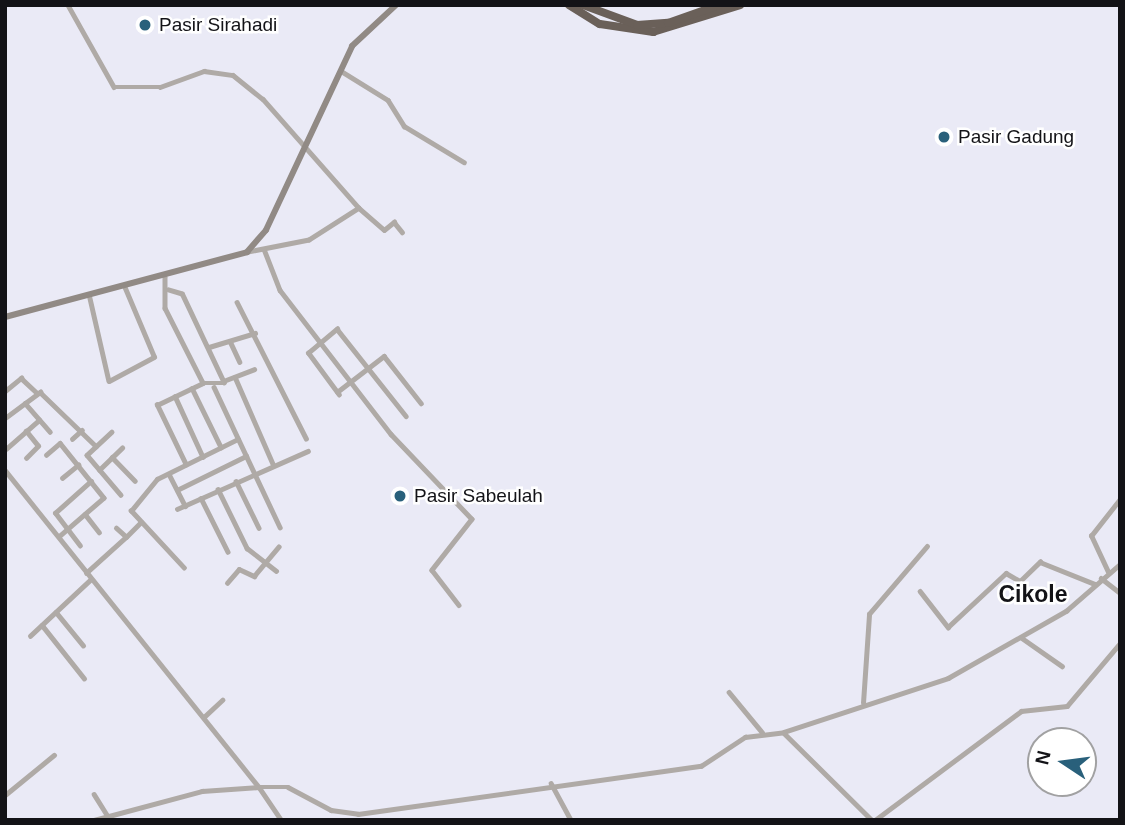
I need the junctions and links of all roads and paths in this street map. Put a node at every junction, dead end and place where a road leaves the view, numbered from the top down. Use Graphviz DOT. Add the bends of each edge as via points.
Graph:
graph roads {
  1 [pos="68,5"];
  2 [pos="396,5"];
  3 [pos="569,5"];
  4 [pos="583,5"];
  5 [pos="719,5"];
  6 [pos="740,5"];
  7 [pos="341,71"];
  8 [pos="305,147"];
  9 [pos="464,162"];
  10 [pos="359,208"];
  11 [pos="402,232"];
  12 [pos="264,249"];
  13 [pos="247,252"];
  14 [pos="165,276"];
  15 [pos="124,286"];
  16 [pos="169,290"];
  17 [pos="89,294"];
  18 [pos="237,302"];
  19 [pos="5,317"];
  20 [pos="255,333"];
  21 [pos="230,341"];
  22 [pos="322,341"];
  23 [pos="209,346"];
  24 [pos="240,362"];
  25 [pos="368,368"];
  26 [pos="254,369"];
  27 [pos="235,377"];
  28 [pos="226,380"];
  29 [pos="352,380"];
  30 [pos="203,383"];
  31 [pos="214,387"];
  32 [pos="192,388"];
  33 [pos="5,391"];
  34 [pos="37,393"];
  35 [pos="175,396"];
  36 [pos="24,403"];
  37 [pos="421,403"];
  38 [pos="406,416"];
  39 [pos="5,418"];
  40 [pos="39,420"];
  41 [pos="82,430"];
  42 [pos="26,431"];
  43 [pos="50,432"];
  44 [pos="112,432"];
  45 [pos="306,438"];
  46 [pos="72,439"];
  47 [pos="238,439"];
  48 [pos="96,446"];
  49 [pos="122,447"];
  50 [pos="221,447"];
  51 [pos="6,449"];
  52 [pos="308,451"];
  53 [pos="46,455"];
  54 [pos="246,456"];
  55 [pos="112,457"];
  56 [pos="203,457"];
  57 [pos="26,458"];
  58 [pos="273,464"];
  59 [pos="78,465"];
  60 [pos="186,465"];
  61 [pos="5,470"];
  62 [pos="99,470"];
  63 [pos="254,472"];
  64 [pos="169,474"];
  65 [pos="62,478"];
  66 [pos="90,481"];
  67 [pos="135,481"];
  68 [pos="236,481"];
  69 [pos="218,489"];
  70 [pos="177,490"];
  71 [pos="121,495"];
  72 [pos="201,498"];
  73 [pos="1120,499"];
  74 [pos="185,506"];
  75 [pos="177,509"];
  76 [pos="85,514"];
  77 [pos="141,522"];
  78 [pos="116,527"];
  79 [pos="280,527"];
  80 [pos="259,528"];
  81 [pos="68,529"];
  82 [pos="99,532"];
  83 [pos="60,536"];
  84 [pos="126,537"];
  85 [pos="80,546"];
  86 [pos="927,546"];
  87 [pos="278,547"];
  88 [pos="228,552"];
  89 [pos="265,562"];
  90 [pos="1120,564"];
  91 [pos="184,568"];
  92 [pos="276,571"];
  93 [pos="1108,572"];
  94 [pos="86,573"];
  95 [pos="1101,579"];
  96 [pos="90,580"];
  97 [pos="227,583"];
  98 [pos="1095,583"];
  99 [pos="920,591"];
  100 [pos="1120,593"];
  101 [pos="459,605"];
  102 [pos="56,612"];
  103 [pos="41,625"];
  104 [pos="30,636"];
  105 [pos="1022,639"];
  106 [pos="1120,643"];
  107 [pos="83,645"];
  108 [pos="1062,666"];
  109 [pos="84,678"];
  110 [pos="729,692"];
  111 [pos="222,700"];
  112 [pos="863,703"];
  113 [pos="204,717"];
  114 [pos="762,732"];
  115 [pos="784,732"];
  116 [pos="54,755"];
  117 [pos="551,783"];
  118 [pos="259,787"];
  119 [pos="94,794"];
  120 [pos="5,795"];
  121 [pos="107,815"];
  122 [pos="94,820"];
  123 [pos="281,820"];
  124 [pos="571,820"];
  125 [pos="874,820"];
  1 -- 8 [label="street" via="114,87 160,87 204,71 233,75"];
  2 -- 7 [label="street" via="352,46"];
  3 -- 6 [label="highway" via="600,24 653,32"];
  4 -- 5 [label="highway" via="637,25 668,23"];
  7 -- 8 [label="street"];
  7 -- 9 [label="street" via="388,100 404,126"];
  8 -- 10 [label="street"];
  8 -- 13 [label="street" via="266,230"];
  10 -- 11 [label="street" via="384,230 394,222"];
  10 -- 12 [label="street" via="309,240"];
  12 -- 13 [label="street"];
  12 -- 22 [label="street" via="280,290"];
  13 -- 14 [label="street"];
  14 -- 15 [label="street"];
  14 -- 16 [label="street"];
  15 -- 17 [label="street"];
  15 -- 17 [label="street" via="155,357 109,380"];
  16 -- 23 [label="street" via="182,294"];
  16 -- 30 [label="street" via="165,308"];
  17 -- 19 [label="street"];
  18 -- 20 [label="street"];
  20 -- 21 [label="street"];
  20 -- 45 [label="street"];
  21 -- 23 [label="street"];
  21 -- 24 [label="street"];
  22 -- 25 [label="street" via="337,329"];
  22 -- 29 [label="street"];
  22 -- 29 [label="street" via="308,353 338,393"];
  23 -- 28 [label="street"];
  25 -- 29 [label="street"];
  25 -- 37 [label="street" via="384,356"];
  25 -- 38 [label="street"];
  26 -- 27 [label="street"];
  27 -- 28 [label="street"];
  27 -- 58 [label="street"];
  28 -- 31 [label="street"];
  29 -- 101 [label="street" via="391,435 472,519 432,570"];
  30 -- 31 [label="street"];
  30 -- 32 [label="street"];
  31 -- 47 [label="street"];
  32 -- 35 [label="street"];
  32 -- 50 [label="street"];
  33 -- 34 [label="street" via="21,378"];
  34 -- 36 [label="street"];
  34 -- 41 [label="street"];
  35 -- 56 [label="street"];
  35 -- 60 [label="street" via="157,405"];
  36 -- 39 [label="street"];
  36 -- 40 [label="street"];
  40 -- 42 [label="street"];
  40 -- 43 [label="street"];
  41 -- 46 [label="street"];
  41 -- 48 [label="street"];
  42 -- 51 [label="street"];
  42 -- 57 [label="street" via="38,446"];
  44 -- 48 [label="street"];
  47 -- 50 [label="street"];
  47 -- 54 [label="street"];
  48 -- 62 [label="street" via="87,456"];
  49 -- 55 [label="street"];
  50 -- 56 [label="street"];
  52 -- 58 [label="street"];
  53 -- 59 [label="street" via="60,443"];
  54 -- 63 [label="street"];
  54 -- 70 [label="street"];
  55 -- 62 [label="street"];
  55 -- 67 [label="street"];
  56 -- 60 [label="street"];
  58 -- 63 [label="street"];
  59 -- 65 [label="street"];
  59 -- 66 [label="street"];
  60 -- 64 [label="street"];
  61 -- 83 [label="street"];
  62 -- 71 [label="street"];
  63 -- 68 [label="street"];
  63 -- 79 [label="street"];
  64 -- 70 [label="street"];
  64 -- 77 [label="street" via="131,511"];
  66 -- 76 [label="street" via="104,498"];
  66 -- 81 [label="street" via="55,513"];
  68 -- 69 [label="street"];
  68 -- 80 [label="street"];
  69 -- 72 [label="street"];
  69 -- 89 [label="street" via="247,548"];
  70 -- 74 [label="street"];
  72 -- 74 [label="street"];
  72 -- 88 [label="street"];
  73 -- 93 [label="street" via="1091,537"];
  74 -- 75 [label="street"];
  76 -- 81 [label="street"];
  76 -- 82 [label="street"];
  77 -- 84 [label="street"];
  77 -- 91 [label="street"];
  78 -- 84 [label="street"];
  81 -- 83 [label="street"];
  81 -- 85 [label="street"];
  83 -- 94 [label="street"];
  84 -- 94 [label="street"];
  86 -- 112 [label="street" via="869,614"];
  87 -- 89 [label="street"];
  89 -- 92 [label="street"];
  89 -- 97 [label="street" via="252,576 237,569"];
  90 -- 93 [label="street"];
  93 -- 95 [label="street"];
  94 -- 96 [label="street"];
  95 -- 98 [label="street"];
  95 -- 100 [label="street"];
  96 -- 102 [label="street"];
  96 -- 113 [label="street"];
  98 -- 99 [label="street" via="1040,562 1020,581 1006,573 948,627"];
  98 -- 105 [label="street"];
  102 -- 103 [label="street"];
  102 -- 107 [label="street"];
  103 -- 104 [label="street"];
  103 -- 109 [label="street"];
  105 -- 108 [label="street"];
  105 -- 112 [label="street" via="948,678"];
  106 -- 125 [label="street" via="1067,706 1021,711"];
  110 -- 114 [label="street"];
  111 -- 113 [label="street"];
  112 -- 115 [label="street"];
  113 -- 118 [label="street"];
  114 -- 115 [label="street"];
  114 -- 117 [label="street" via="701,766"];
  115 -- 125 [label="street"];
  116 -- 120 [label="street"];
  117 -- 118 [label="street" via="365,814 331,810 288,787"];
  117 -- 124 [label="street"];
  118 -- 121 [label="street" via="202,792"];
  118 -- 123 [label="street"];
  119 -- 121 [label="street"];
  121 -- 122 [label="street"];
}
